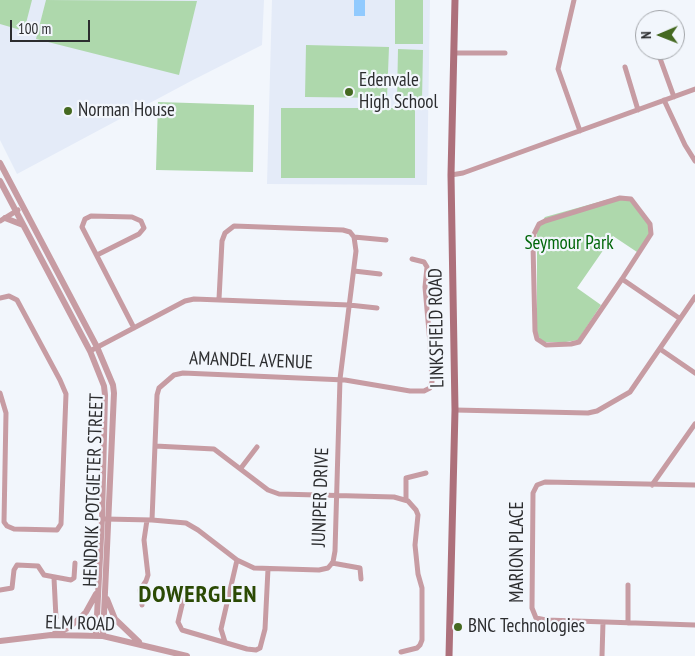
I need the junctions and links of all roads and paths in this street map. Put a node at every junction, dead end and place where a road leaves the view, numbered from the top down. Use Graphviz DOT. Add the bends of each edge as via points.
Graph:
graph roads {
  1 [pos="455,0"];
  2 [pos="574,0"];
  3 [pos="455,53"];
  4 [pos="504,53"];
  5 [pos="661,60"];
  6 [pos="625,67"];
  7 [pos="695,89"];
  8 [pos="674,97"];
  9 [pos="664,100"];
  10 [pos="638,110"];
  11 [pos="580,131"];
  12 [pos="695,161"];
  13 [pos="0,163"];
  14 [pos="451,175"];
  15 [pos="0,181"];
  16 [pos="10,200"];
  17 [pos="23,207"];
  18 [pos="16,212"];
  19 [pos="4,219"];
  20 [pos="23,224"];
  21 [pos="354,237"];
  22 [pos="386,240"];
  23 [pos="97,255"];
  24 [pos="412,259"];
  25 [pos="354,270"];
  26 [pos="380,274"];
  27 [pos="622,279"];
  28 [pos="695,297"];
  29 [pos="0,298"];
  30 [pos="219,299"];
  31 [pos="349,305"];
  32 [pos="377,308"];
  33 [pos="679,318"];
  34 [pos="134,328"];
  35 [pos="97,347"];
  36 [pos="660,349"];
  37 [pos="90,351"];
  38 [pos="695,372"];
  39 [pos="340,379"];
  40 [pos="0,393"];
  41 [pos="455,410"];
  42 [pos="695,424"];
  43 [pos="155,446"];
  44 [pos="257,447"];
  45 [pos="241,468"];
  46 [pos="426,473"];
  47 [pos="652,485"];
  48 [pos="695,486"];
  49 [pos="337,496"];
  50 [pos="406,500"];
  51 [pos="105,519"];
  52 [pos="149,520"];
  53 [pos="236,560"];
  54 [pos="75,563"];
  55 [pos="332,564"];
  56 [pos="268,569"];
  57 [pos="54,578"];
  58 [pos="361,579"];
  59 [pos="628,585"];
  60 [pos="105,586"];
  61 [pos="186,588"];
  62 [pos="98,589"];
  63 [pos="0,590"];
  64 [pos="142,604"];
  65 [pos="56,618"];
  66 [pos="603,622"];
  67 [pos="628,622"];
  68 [pos="695,625"];
  69 [pos="221,629"];
  70 [pos="51,635"];
  71 [pos="100,636"];
  72 [pos="211,637"];
  73 [pos="1,640"];
  74 [pos="225,642"];
  75 [pos="141,644"];
  76 [pos="401,652"];
  77 [pos="187,656"];
  78 [pos="449,656"];
  79 [pos="602,656"];
  1 -- 3 [label="main road, LINKSFIELD ROAD"];
  2 -- 11 [label="street" via="558,69"];
  3 -- 4 [label="street"];
  3 -- 14 [label="main road, LINKSFIELD ROAD"];
  5 -- 8 [label="street"];
  6 -- 10 [label="street"];
  7 -- 8 [label="street"];
  8 -- 9 [label="street"];
  9 -- 10 [label="street"];
  9 -- 12 [label="street"];
  10 -- 11 [label="street"];
  11 -- 14 [label="street"];
  13 -- 17 [label="street, HENDRIK POTGIETER STREET"];
  14 -- 41 [label="main road, LINKSFIELD ROAD"];
  15 -- 16 [label="street, HENDRIK POTGIETER STREET"];
  16 -- 18 [label="street, HENDRIK POTGIETER STREET"];
  16 -- 19 [label="street"];
  17 -- 18 [label="street"];
  17 -- 35 [label="street, HENDRIK POTGIETER STREET"];
  18 -- 19 [label="street"];
  18 -- 20 [label="street, HENDRIK POTGIETER STREET"];
  19 -- 20 [label="street"];
  20 -- 37 [label="street, HENDRIK POTGIETER STREET"];
  21 -- 22 [label="street"];
  21 -- 25 [label="street, JUNIPER DRIVE" via="357,247"];
  21 -- 30 [label="street" via="343,230 234,226 225,233 222,241"];
  23 -- 23 [label="street" via="139,234 144,228 141,222 132,217 86,218 84,231"];
  23 -- 34 [label="street"];
  24 -- 39 [label="street, AMANDEL AVENUE" via="424,262 427,267 425,295 431,386 420,392"];
  25 -- 26 [label="street"];
  25 -- 31 [label="street, JUNIPER DRIVE"];
  27 -- 27 [label="street" via="651,234 650,224 631,200 620,198 539,224 533,245 534,331 537,339 546,345 579,342"];
  27 -- 33 [label="street"];
  28 -- 33 [label="street"];
  29 -- 40 [label="street" via="9,296 17,300 60,380 66,398 60,527 57,530 10,528 3,520 6,413"];
  30 -- 31 [label="street"];
  30 -- 34 [label="street" via="185,301"];
  31 -- 32 [label="street"];
  31 -- 39 [label="street, JUNIPER DRIVE"];
  33 -- 36 [label="street"];
  34 -- 35 [label="street"];
  35 -- 37 [label="street"];
  35 -- 51 [label="street, HENDRIK POTGIETER STREET" via="110,374 114,394"];
  36 -- 38 [label="street"];
  36 -- 41 [label="street" via="630,392 597,411"];
  37 -- 51 [label="street, HENDRIK POTGIETER STREET" via="102,377 105,395"];
  39 -- 43 [label="street, AMANDEL AVENUE" via="174,375 157,392"];
  39 -- 49 [label="street, JUNIPER DRIVE"];
  41 -- 78 [label="main road, LINKSFIELD ROAD"];
  42 -- 47 [label="street"];
  43 -- 45 [label="street" via="214,449"];
  43 -- 52 [label="street, AMANDEL AVENUE"];
  44 -- 45 [label="street"];
  45 -- 49 [label="street" via="274,493"];
  46 -- 50 [label="street" via="406,478"];
  47 -- 48 [label="street, MARION PLACE"];
  47 -- 66 [label="street, MARION PLACE" via="545,482 535,487 533,614 546,620"];
  49 -- 50 [label="street"];
  49 -- 55 [label="street, JUNIPER DRIVE"];
  50 -- 76 [label="street" via="418,515 415,545 422,588 422,640 417,648"];
  51 -- 52 [label="street, JUNIPER DRIVE"];
  51 -- 60 [label="street, HENDRIK POTGIETER STREET"];
  51 -- 62 [label="street, HENDRIK POTGIETER STREET"];
  52 -- 53 [label="street, JUNIPER DRIVE" via="186,523"];
  52 -- 64 [label="street, AMANDEL AVENUE" via="144,540 148,575 140,590"];
  53 -- 56 [label="street, JUNIPER DRIVE" via="249,567"];
  53 -- 69 [label="street"];
  54 -- 57 [label="street" via="73,579"];
  55 -- 56 [label="street, JUNIPER DRIVE" via="319,570"];
  55 -- 58 [label="street" via="360,568"];
  56 -- 74 [label="street" via="265,629 260,648 252,650"];
  57 -- 63 [label="street" via="44,575 38,566 17,565 12,588"];
  57 -- 65 [label="street"];
  59 -- 67 [label="street"];
  60 -- 71 [label="street, HENDRIK POTGIETER STREET"];
  60 -- 75 [label="street" via="108,605 115,619"];
  61 -- 72 [label="street" via="178,616 180,628"];
  62 -- 70 [label="street" via="80,618 68,628"];
  62 -- 71 [label="street, HENDRIK POTGIETER STREET"];
  66 -- 67 [label="street, MARION PLACE"];
  66 -- 79 [label="street"];
  67 -- 68 [label="street, MARION PLACE"];
  69 -- 72 [label="street"];
  69 -- 74 [label="street"];
  70 -- 71 [label="street, ELM ROAD"];
  70 -- 73 [label="street, ELM ROAD"];
  71 -- 75 [label="street, ELM ROAD"];
  72 -- 74 [label="street"];
  75 -- 77 [label="street, ELM ROAD"];
}
